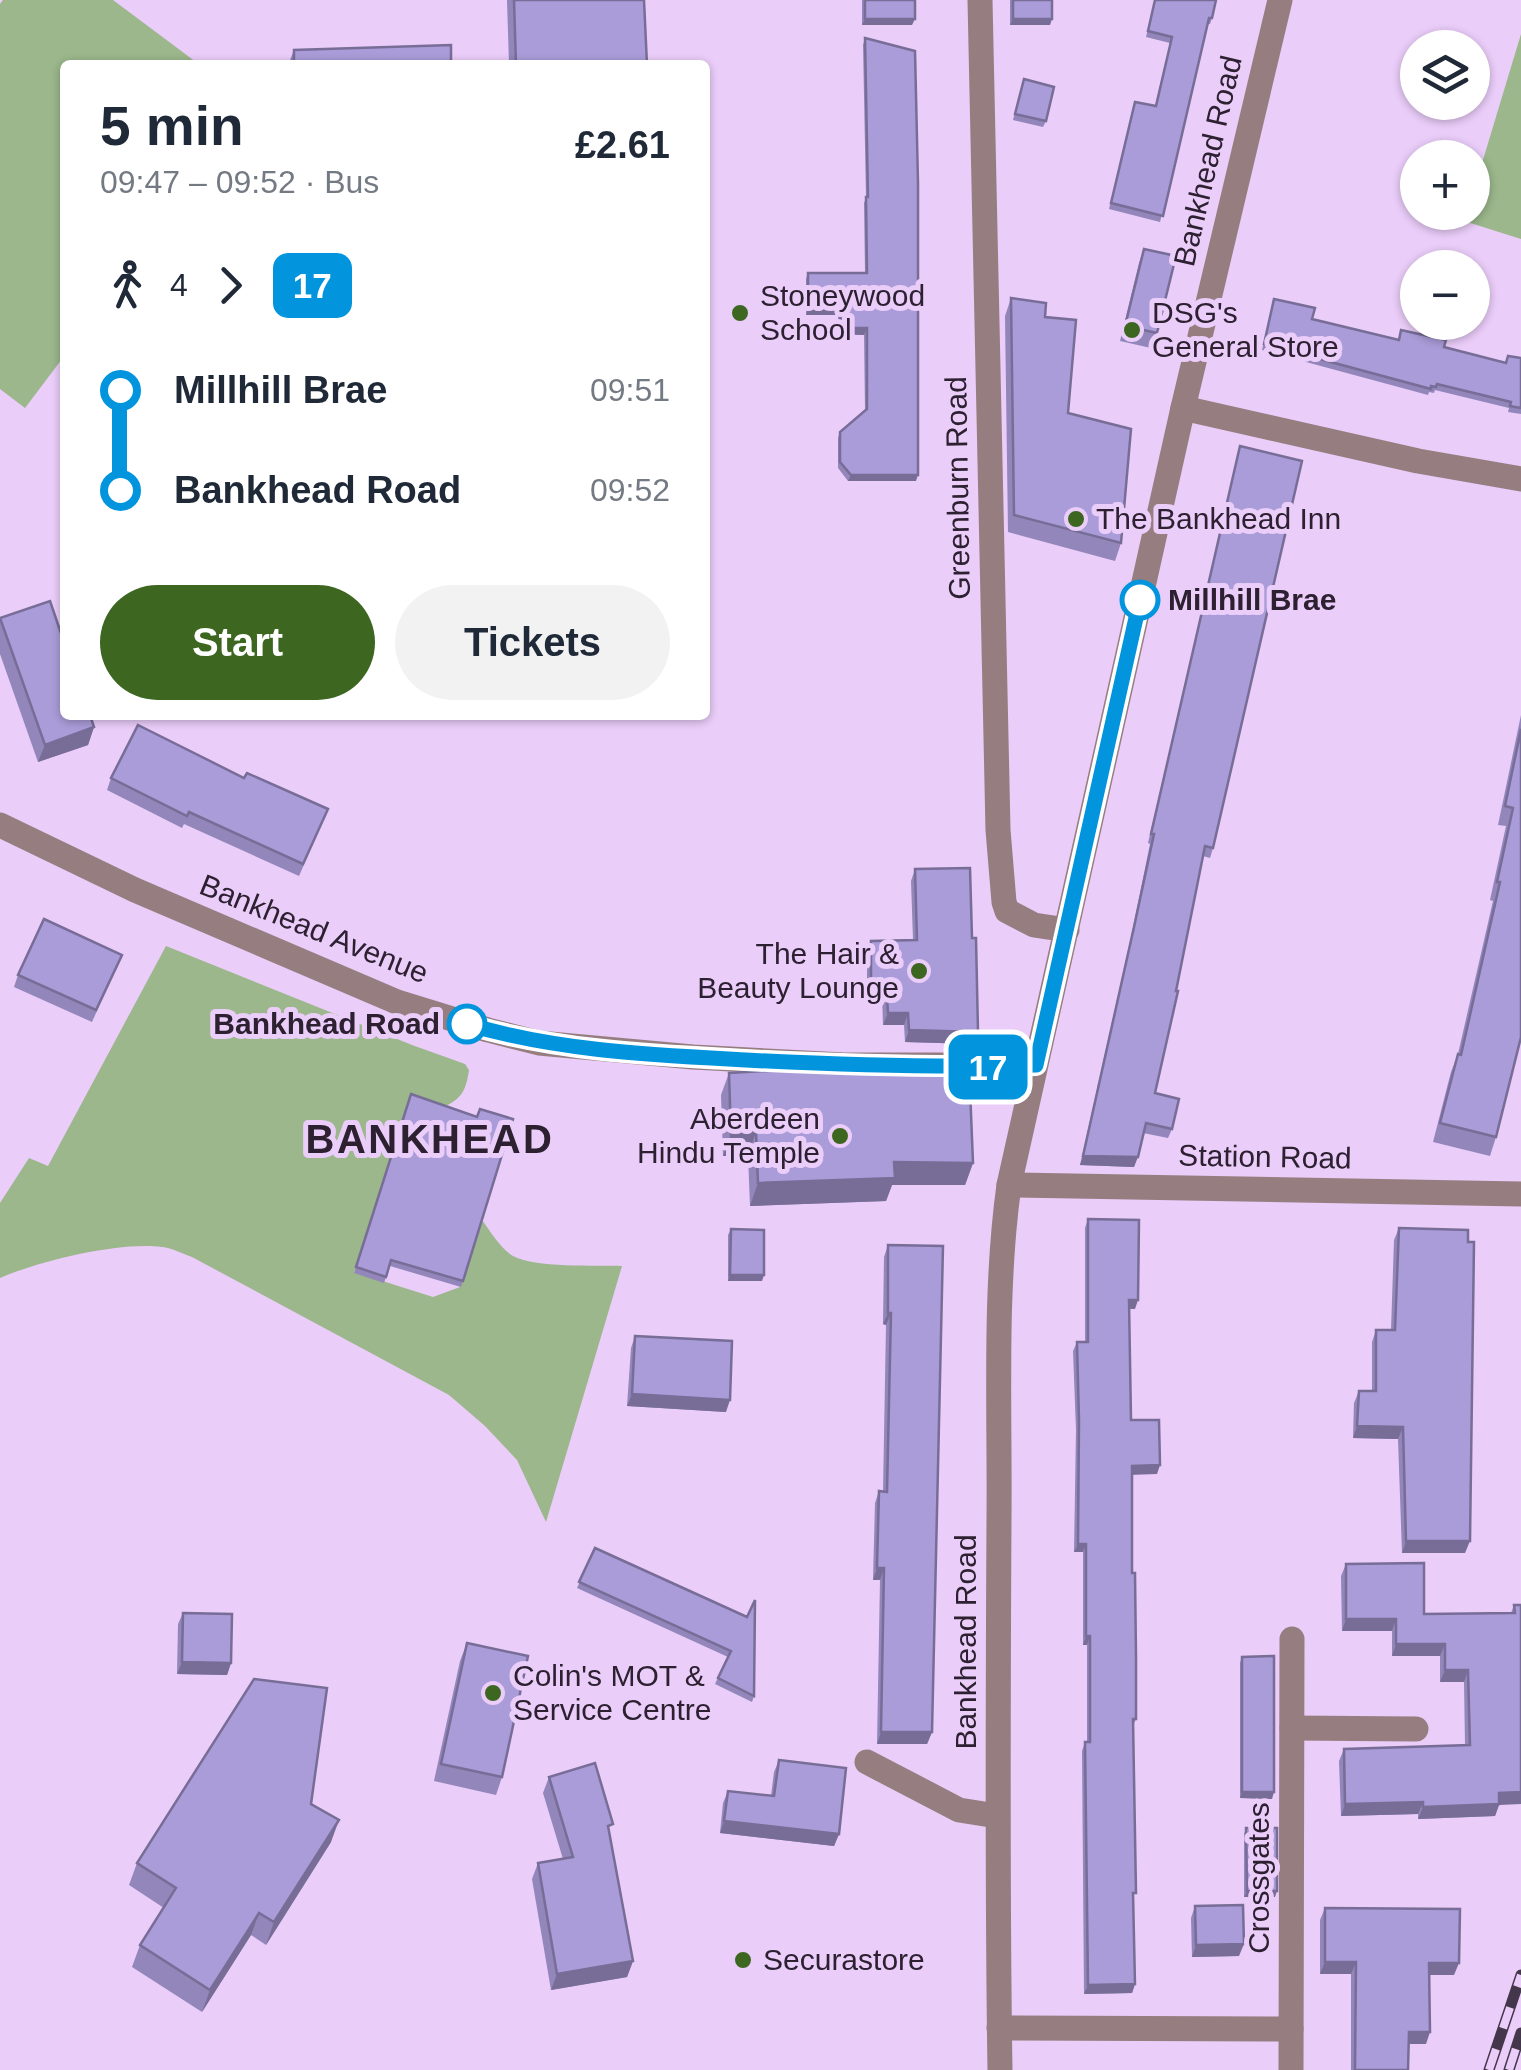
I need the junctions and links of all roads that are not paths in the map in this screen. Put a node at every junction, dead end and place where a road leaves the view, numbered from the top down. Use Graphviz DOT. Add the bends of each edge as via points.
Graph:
graph roads {
  1 [pos="980,0"];
  2 [pos="1280,0"];
  3 [pos="1183,408"];
  4 [pos="1521,479"];
  5 [pos="0,826"];
  6 [pos="1066,930"];
  7 [pos="1036,1065"];
  8 [pos="1008,1185"];
  9 [pos="1521,1194"];
  10 [pos="1292,1639"];
  11 [pos="1292,1728"];
  12 [pos="1416,1729"];
  13 [pos="867,1762"];
  14 [pos="997,1816"];
  15 [pos="999,2028"];
  16 [pos="1291,2029"];
  17 [pos="1000,2070"];
  18 [pos="1291,2070"];
  1 -- 6 [label="street, Greenburn Road" via="1004,902 1007,912 1034,925"];
  2 -- 3 [label="street, Bankhead Road"];
  3 -- 4 [label="street"];
  3 -- 6 [label="street, Bankhead Road"];
  5 -- 7 [label="street, Bankhead Avenue" via="397,1002 540,1042 844,1065"];
  6 -- 7 [label="street, Bankhead Road"];
  7 -- 8 [label="street, Bankhead Road"];
  8 -- 9 [label="street, Station Road"];
  8 -- 14 [label="street, Bankhead Road" via="1002,1235"];
  10 -- 11 [label="street, Crossgates"];
  11 -- 12 [label="street"];
  11 -- 16 [label="street, Crossgates"];
  13 -- 14 [label="street" via="959,1810"];
  14 -- 15 [label="street, Bankhead Road"];
  15 -- 16 [label="street"];
  15 -- 17 [label="street, Bankhead Road"];
  16 -- 18 [label="street, Crossgates"];
}
